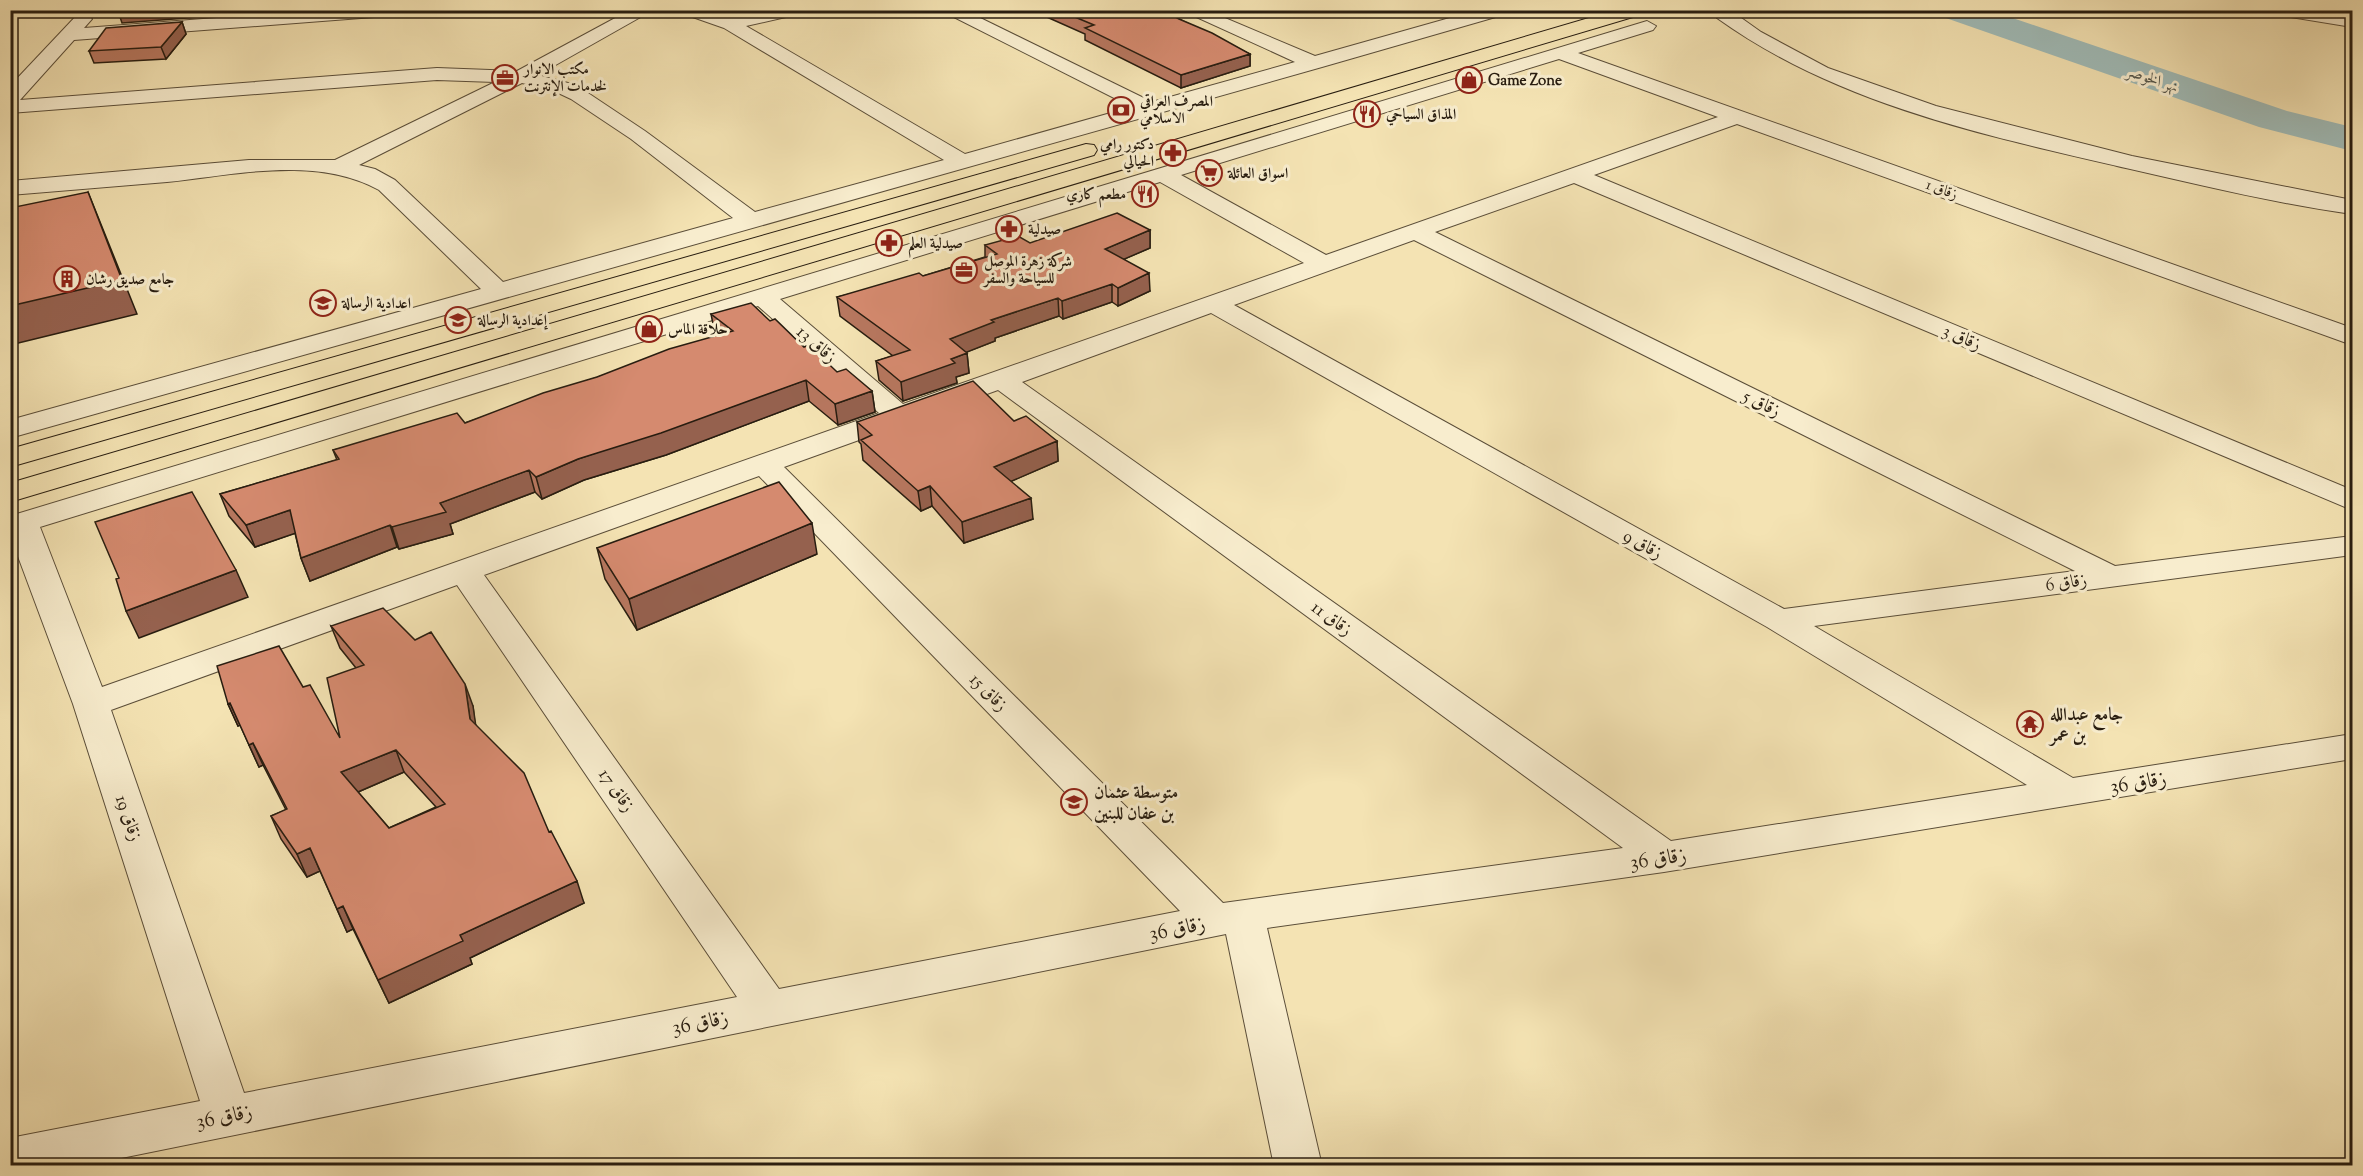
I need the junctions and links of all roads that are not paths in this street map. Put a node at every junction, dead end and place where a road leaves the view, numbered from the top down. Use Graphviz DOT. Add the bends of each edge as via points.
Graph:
graph roads {
  1 [pos="90,10"];
  2 [pos="400,10"];
  3 [pos="644,10"];
  4 [pos="690,10"];
  5 [pos="793,10"];
  6 [pos="949,10"];
  7 [pos="1190,10"];
  8 [pos="1440,10"];
  9 [pos="1569,10"];
  10 [pos="2278,10"];
  11 [pos="1723,14"];
  12 [pos="1642,18"];
  13 [pos="1466,20"];
  14 [pos="1498,21"];
  15 [pos="2352,22"];
  16 [pos="730,24"];
  17 [pos="69,35"];
  18 [pos="1530,42"];
  19 [pos="1564,54"];
  20 [pos="1464,60"];
  21 [pos="1315,63"];
  22 [pos="1495,73"];
  23 [pos="520,77"];
  24 [pos="10,99"];
  25 [pos="10,107"];
  26 [pos="1149,108"];
  27 [pos="1739,116"];
  28 [pos="962,160"];
  29 [pos="339,167"];
  30 [pos="1572,174"];
  31 [pos="1164,175"];
  32 [pos="10,188"];
  33 [pos="2352,207"];
  34 [pos="749,219"];
  35 [pos="1414,231"];
  36 [pos="1323,263"];
  37 [pos="499,292"];
  38 [pos="763,297"];
  39 [pos="1212,303"];
  40 [pos="2352,337"];
  41 [pos="1000,379"];
  42 [pos="899,415"];
  43 [pos="10,429"];
  44 [pos="10,458"];
  45 [pos="764,464"];
  46 [pos="2352,501"];
  47 [pos="15,514"];
  48 [pos="2352,545"];
  49 [pos="464,571"];
  50 [pos="2110,576"];
  51 [pos="1779,620"];
  52 [pos="91,704"];
  53 [pos="2352,747"];
  54 [pos="2069,793"];
  55 [pos="1664,857"];
  56 [pos="1228,918"];
  57 [pos="769,1009"];
  58 [pos="228,1115"];
  59 [pos="10,1159"];
  60 [pos="1298,1166"];
  1 -- 17 [label="street"];
  2 -- 17 [label="street"];
  3 -- 23 [label="street"];
  4 -- 16 [label="street"];
  5 -- 16 [label="street"];
  6 -- 26 [label="street"];
  7 -- 21 [label="street"];
  8 -- 13 [label="street"];
  9 -- 14 [label="highway"];
  10 -- 15 [label="street"];
  11 -- 33 [label="street" via="1757,39 1823,73 1945,116 2112,159"];
  12 -- 18 [label="highway"];
  12 -- 19 [label="street"];
  13 -- 14 [label="street"];
  13 -- 21 [label="street"];
  14 -- 44 [label="highway"];
  16 -- 28 [label="street"];
  17 -- 24 [label="street"];
  18 -- 19 [label="street, زقاق 1"];
  18 -- 20 [label="highway"];
  19 -- 22 [label="street"];
  19 -- 27 [label="street, زقاق 1"];
  20 -- 22 [label="highway"];
  20 -- 47 [label="highway"];
  21 -- 26 [label="street"];
  22 -- 31 [label="street"];
  23 -- 25 [label="street" via="437,74"];
  23 -- 29 [label="street"];
  23 -- 34 [label="street" via="578,95"];
  26 -- 28 [label="street"];
  27 -- 30 [label="street"];
  27 -- 40 [label="street, زقاق 1"];
  28 -- 34 [label="street"];
  29 -- 32 [label="street" via="273,166"];
  29 -- 37 [label="street" via="377,177"];
  30 -- 35 [label="street"];
  30 -- 46 [label="street, زقاق 3"];
  31 -- 36 [label="street"];
  31 -- 38 [label="street"];
  34 -- 37 [label="street"];
  35 -- 36 [label="street"];
  35 -- 50 [label="street, زقاق 5"];
  36 -- 39 [label="street"];
  37 -- 43 [label="street"];
  38 -- 42 [label="street, زقاق 13"];
  38 -- 47 [label="street"];
  39 -- 41 [label="street"];
  39 -- 51 [label="street, زقاق 9"];
  41 -- 42 [label="street"];
  41 -- 55 [label="street, زقاق 11"];
  42 -- 45 [label="street"];
  45 -- 49 [label="street"];
  45 -- 56 [label="street, زقاق 15"];
  47 -- 52 [label="street, زقاق 19"];
  48 -- 50 [label="street, زقاق 6"];
  49 -- 52 [label="street"];
  49 -- 57 [label="street, زقاق 17"];
  50 -- 51 [label="street, زقاق 6"];
  51 -- 54 [label="street, زقاق 9"];
  52 -- 58 [label="street, زقاق 19"];
  53 -- 54 [label="street, زقاق 36"];
  54 -- 55 [label="street, زقاق 36"];
  55 -- 56 [label="street, زقاق 36"];
  56 -- 57 [label="street, زقاق 36"];
  56 -- 60 [label="street"];
  57 -- 58 [label="street, زقاق 36"];
  58 -- 59 [label="street, زقاق 36"];
}
